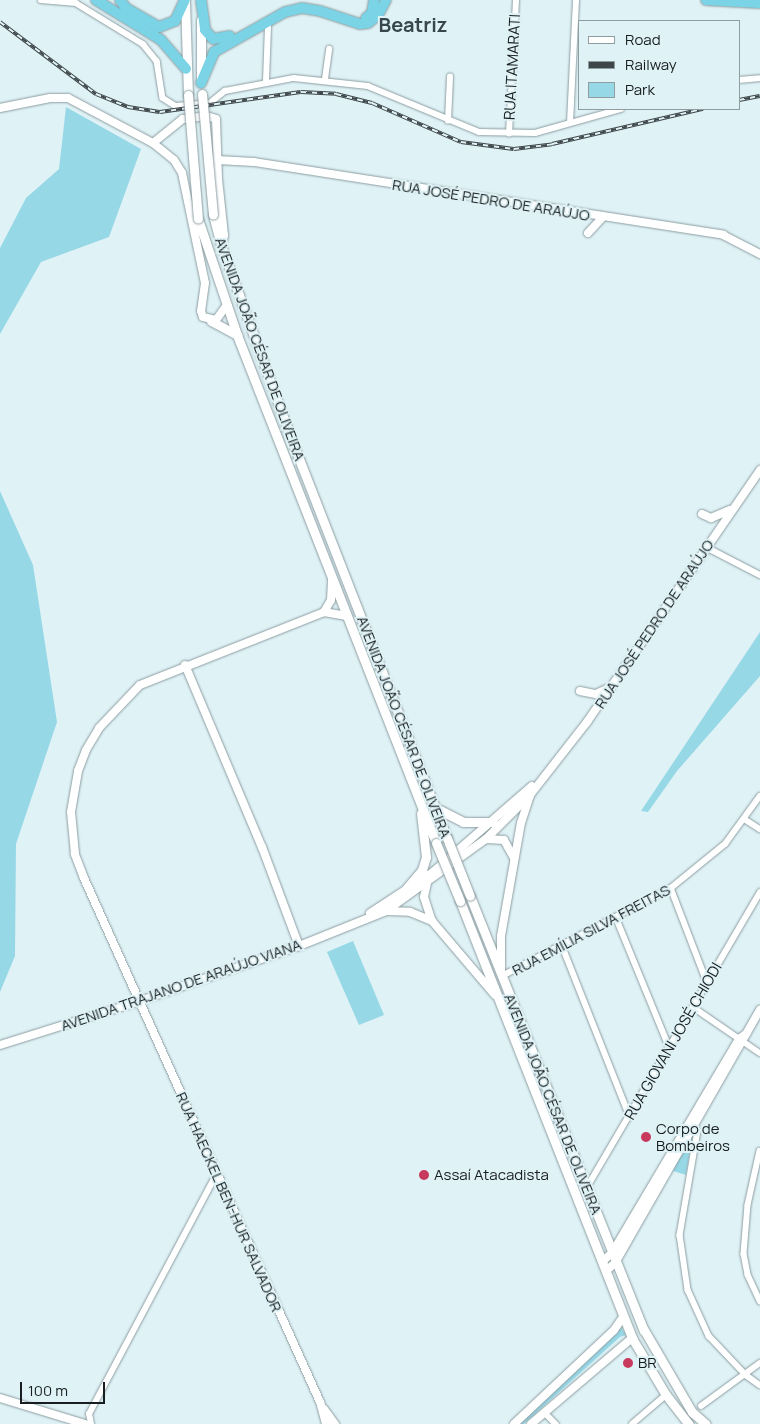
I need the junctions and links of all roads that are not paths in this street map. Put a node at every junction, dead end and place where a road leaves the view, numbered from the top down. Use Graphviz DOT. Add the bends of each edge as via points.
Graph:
graph roads {
  1 [pos="41,0"];
  2 [pos="96,0"];
  3 [pos="120,0"];
  4 [pos="185,0"];
  5 [pos="201,0"];
  6 [pos="374,0"];
  7 [pos="386,0"];
  8 [pos="516,0"];
  9 [pos="576,0"];
  10 [pos="706,0"];
  11 [pos="760,3"];
  12 [pos="268,26"];
  13 [pos="329,48"];
  14 [pos="186,69"];
  15 [pos="450,77"];
  16 [pos="760,78"];
  17 [pos="325,80"];
  18 [pos="740,80"];
  19 [pos="266,81"];
  20 [pos="201,88"];
  21 [pos="0,108"];
  22 [pos="618,110"];
  23 [pos="448,121"];
  24 [pos="570,123"];
  25 [pos="509,134"];
  26 [pos="153,143"];
  27 [pos="217,160"];
  28 [pos="602,218"];
  29 [pos="588,233"];
  30 [pos="222,248"];
  31 [pos="760,254"];
  32 [pos="227,305"];
  33 [pos="211,321"];
  34 [pos="237,335"];
  35 [pos="760,470"];
  36 [pos="734,508"];
  37 [pos="702,514"];
  38 [pos="706,547"];
  39 [pos="331,575"];
  40 [pos="760,575"];
  41 [pos="324,612"];
  42 [pos="347,616"];
  43 [pos="185,665"];
  44 [pos="611,687"];
  45 [pos="580,691"];
  46 [pos="545,776"];
  47 [pos="534,784"];
  48 [pos="530,795"];
  49 [pos="760,796"];
  50 [pos="419,797"];
  51 [pos="436,808"];
  52 [pos="746,820"];
  53 [pos="505,821"];
  54 [pos="493,822"];
  55 [pos="760,829"];
  56 [pos="519,836"];
  57 [pos="486,839"];
  58 [pos="448,859"];
  59 [pos="514,861"];
  60 [pos="425,885"];
  61 [pos="671,888"];
  62 [pos="406,889"];
  63 [pos="760,892"];
  64 [pos="386,911"];
  65 [pos="616,917"];
  66 [pos="361,920"];
  67 [pos="432,921"];
  68 [pos="486,936"];
  69 [pos="501,936"];
  70 [pos="562,945"];
  71 [pos="299,946"];
  72 [pos="502,975"];
  73 [pos="707,982"];
  74 [pos="510,997"];
  75 [pos="499,998"];
  76 [pos="137,1002"];
  77 [pos="693,1007"];
  78 [pos="760,1010"];
  79 [pos="742,1038"];
  80 [pos="0,1045"];
  81 [pos="669,1046"];
  82 [pos="760,1053"];
  83 [pos="630,1117"];
  84 [pos="692,1123"];
  85 [pos="760,1151"];
  86 [pos="216,1175"];
  87 [pos="586,1189"];
  88 [pos="612,1253"];
  89 [pos="603,1261"];
  90 [pos="615,1263"];
  91 [pos="606,1271"];
  92 [pos="760,1301"];
  93 [pos="624,1317"];
  94 [pos="632,1338"];
  95 [pos="760,1363"];
  96 [pos="746,1375"];
  97 [pos="760,1385"];
  98 [pos="666,1395"];
  99 [pos="0,1398"];
  100 [pos="320,1402"];
  101 [pos="701,1406"];
  102 [pos="544,1412"];
  103 [pos="85,1424"];
  104 [pos="91,1424"];
  105 [pos="326,1424"];
  106 [pos="334,1424"];
  107 [pos="514,1424"];
  108 [pos="531,1424"];
  109 [pos="556,1424"];
  110 [pos="632,1424"];
  111 [pos="689,1424"];
  112 [pos="706,1424"];
  1 -- 19 [label="street" via="76,3 143,44 157,61 163,98 168,104 210,103 225,91"];
  2 -- 14 [label="highway" via="161,40"];
  3 -- 4 [label="highway" via="126,8 158,27 175,21"];
  4 -- 14 [label="main road, AVENIDA JOÃO CÉSAR DE OLIVEIRA"];
  5 -- 6 [label="highway" via="205,30 213,39 220,40 282,7 299,2 362,20 372,14"];
  5 -- 20 [label="main road, AVENIDA JOÃO CÉSAR DE OLIVEIRA"];
  7 -- 20 [label="highway" via="378,15 368,23 360,24 302,8 285,12 214,52"];
  8 -- 25 [label="street, RUA ITAMARATI"];
  9 -- 24 [label="street"];
  10 -- 11 [label="highway"];
  12 -- 19 [label="street"];
  13 -- 17 [label="street"];
  14 -- 32 [label="main road, AVENIDA JOÃO CÉSAR DE OLIVEIRA, bridge" via="198,219"];
  15 -- 23 [label="street"];
  16 -- 18 [label="street"];
  17 -- 19 [label="street"];
  17 -- 23 [label="street" via="368,86"];
  20 -- 30 [label="main road, AVENIDA JOÃO CÉSAR DE OLIVEIRA, bridge" via="213,215"];
  21 -- 26 [label="street" via="50,98 68,98"];
  22 -- 24 [label="street"];
  23 -- 25 [label="street" via="480,132"];
  24 -- 25 [label="street" via="535,133"];
  26 -- 27 [label="street" via="183,119 211,116 218,125"];
  26 -- 33 [label="street" via="174,160 182,173 205,283 201,310 203,317"];
  27 -- 28 [label="street, RUA JOSÉ PEDRO DE ARAÚJO" via="254,162"];
  27 -- 30 [label="street" via="224,234"];
  28 -- 29 [label="street"];
  28 -- 31 [label="street, RUA JOSÉ PEDRO DE ARAÚJO" via="723,235"];
  30 -- 51 [label="main road, AVENIDA JOÃO CÉSAR DE OLIVEIRA" via="287,428"];
  32 -- 33 [label="street" via="219,318"];
  32 -- 34 [label="main road, AVENIDA JOÃO CÉSAR DE OLIVEIRA"];
  33 -- 34 [label="main road"];
  34 -- 39 [label="main road, AVENIDA JOÃO CÉSAR DE OLIVEIRA"];
  35 -- 36 [label="street, RUA JOSÉ PEDRO DE ARAÚJO"];
  36 -- 37 [label="street" via="711,518"];
  36 -- 38 [label="street, RUA JOSÉ PEDRO DE ARAÚJO"];
  38 -- 40 [label="street"];
  38 -- 44 [label="street, RUA JOSÉ PEDRO DE ARAÚJO"];
  39 -- 41 [label="street" via="331,600"];
  39 -- 42 [label="main road, AVENIDA JOÃO CÉSAR DE OLIVEIRA"];
  41 -- 42 [label="street"];
  41 -- 43 [label="street"];
  42 -- 50 [label="main road, AVENIDA JOÃO CÉSAR DE OLIVEIRA"];
  43 -- 71 [label="street" via="262,847"];
  43 -- 76 [label="street" via="140,685 116,708 86,750 73,791 72,826 76,854"];
  44 -- 45 [label="street" via="596,694"];
  44 -- 46 [label="street, RUA JOSÉ PEDRO DE ARAÚJO"];
  46 -- 47 [label="street, RUA JOSÉ PEDRO DE ARAÚJO"];
  46 -- 48 [label="street, RUA JOSÉ PEDRO DE ARAÚJO"];
  47 -- 54 [label="street, AVENIDA TRAJANO DE ARAÚJO VIANA"];
  48 -- 53 [label="street, AVENIDA TRAJANO DE ARAÚJO VIANA"];
  48 -- 56 [label="street, RUA JOSÉ PEDRO DE ARAÚJO"];
  49 -- 52 [label="street, RUA EMÍLIA SILVA FREITAS"];
  50 -- 62 [label="main road" via="426,857 422,870"];
  50 -- 75 [label="main road, AVENIDA JOÃO CÉSAR DE OLIVEIRA, bridge"];
  51 -- 54 [label="main road" via="463,822"];
  51 -- 68 [label="main road, AVENIDA JOÃO CÉSAR DE OLIVEIRA, bridge"];
  52 -- 55 [label="street"];
  52 -- 61 [label="street, RUA EMÍLIA SILVA FREITAS" via="709,860"];
  53 -- 54 [label="street"];
  53 -- 56 [label="street" via="517,829"];
  53 -- 57 [label="street, AVENIDA TRAJANO DE ARAÚJO VIANA"];
  54 -- 58 [label="street, AVENIDA TRAJANO DE ARAÚJO VIANA"];
  56 -- 59 [label="street, RUA JOSÉ PEDRO DE ARAÚJO"];
  57 -- 59 [label="street" via="504,840 511,848"];
  57 -- 60 [label="street, AVENIDA TRAJANO DE ARAÚJO VIANA"];
  58 -- 60 [label="street"];
  58 -- 62 [label="street, AVENIDA TRAJANO DE ARAÚJO VIANA"];
  59 -- 69 [label="street, RUA JOSÉ PEDRO DE ARAÚJO"];
  60 -- 64 [label="street, AVENIDA TRAJANO DE ARAÚJO VIANA"];
  60 -- 67 [label="street" via="424,897"];
  61 -- 65 [label="street, RUA EMÍLIA SILVA FREITAS"];
  61 -- 73 [label="street"];
  62 -- 66 [label="street, AVENIDA TRAJANO DE ARAÚJO VIANA"];
  63 -- 73 [label="street, RUA GIOVANI JOSÉ CHIODI"];
  64 -- 66 [label="street, AVENIDA TRAJANO DE ARAÚJO VIANA"];
  64 -- 67 [label="street, AVENIDA TRAJANO DE ARAÚJO VIANA" via="410,912"];
  65 -- 70 [label="street, RUA EMÍLIA SILVA FREITAS"];
  65 -- 81 [label="street"];
  66 -- 71 [label="street, AVENIDA TRAJANO DE ARAÚJO VIANA"];
  67 -- 75 [label="street, AVENIDA TRAJANO DE ARAÚJO VIANA"];
  68 -- 69 [label="street" via="494,940"];
  68 -- 72 [label="main road, AVENIDA JOÃO CÉSAR DE OLIVEIRA"];
  69 -- 72 [label="street, RUA JOSÉ PEDRO DE ARAÚJO"];
  70 -- 72 [label="street, RUA EMÍLIA SILVA FREITAS"];
  70 -- 83 [label="street"];
  71 -- 76 [label="street, AVENIDA TRAJANO DE ARAÚJO VIANA"];
  72 -- 74 [label="main road, AVENIDA JOÃO CÉSAR DE OLIVEIRA"];
  73 -- 77 [label="street, RUA GIOVANI JOSÉ CHIODI"];
  74 -- 75 [label="main road" via="503,995"];
  74 -- 87 [label="main road, AVENIDA JOÃO CÉSAR DE OLIVEIRA"];
  75 -- 89 [label="main road, AVENIDA JOÃO CÉSAR DE OLIVEIRA" via="547,1127"];
  76 -- 80 [label="street, AVENIDA TRAJANO DE ARAÚJO VIANA"];
  76 -- 86 [label="street, RUA HAECKEL BEN-HUR SALVADOR"];
  77 -- 79 [label="street"];
  77 -- 81 [label="street, RUA GIOVANI JOSÉ CHIODI"];
  78 -- 79 [label="street"];
  79 -- 82 [label="street"];
  79 -- 84 [label="street"];
  81 -- 83 [label="street, RUA GIOVANI JOSÉ CHIODI"];
  83 -- 87 [label="street, RUA GIOVANI JOSÉ CHIODI"];
  84 -- 88 [label="street"];
  84 -- 90 [label="street"];
  84 -- 96 [label="street" via="698,1131 680,1235 682,1264 688,1290 709,1336"];
  85 -- 92 [label="street" via="748,1205 744,1254 748,1275"];
  86 -- 100 [label="street, RUA HAECKEL BEN-HUR SALVADOR"];
  86 -- 104 [label="street" via="89,1414"];
  87 -- 88 [label="main road, AVENIDA JOÃO CÉSAR DE OLIVEIRA"];
  88 -- 89 [label="street"];
  88 -- 90 [label="main road, AVENIDA JOÃO CÉSAR DE OLIVEIRA"];
  89 -- 91 [label="main road, AVENIDA JOÃO CÉSAR DE OLIVEIRA"];
  90 -- 91 [label="street"];
  90 -- 112 [label="main road, AVENIDA JOÃO CÉSAR DE OLIVEIRA" via="661,1362 692,1412"];
  91 -- 93 [label="main road, AVENIDA JOÃO CÉSAR DE OLIVEIRA"];
  93 -- 94 [label="main road, AVENIDA JOÃO CÉSAR DE OLIVEIRA"];
  93 -- 107 [label="street"];
  94 -- 98 [label="main road, AVENIDA JOÃO CÉSAR DE OLIVEIRA"];
  94 -- 102 [label="street"];
  95 -- 96 [label="street"];
  96 -- 97 [label="street"];
  96 -- 101 [label="street"];
  98 -- 110 [label="street"];
  98 -- 111 [label="main road, AVENIDA JOÃO CÉSAR DE OLIVEIRA"];
  99 -- 103 [label="street"];
  100 -- 105 [label="street, RUA HAECKEL BEN-HUR SALVADOR"];
  100 -- 106 [label="street, RUA HAECKEL BEN-HUR SALVADOR"];
  102 -- 108 [label="street"];
  102 -- 109 [label="street"];
}
